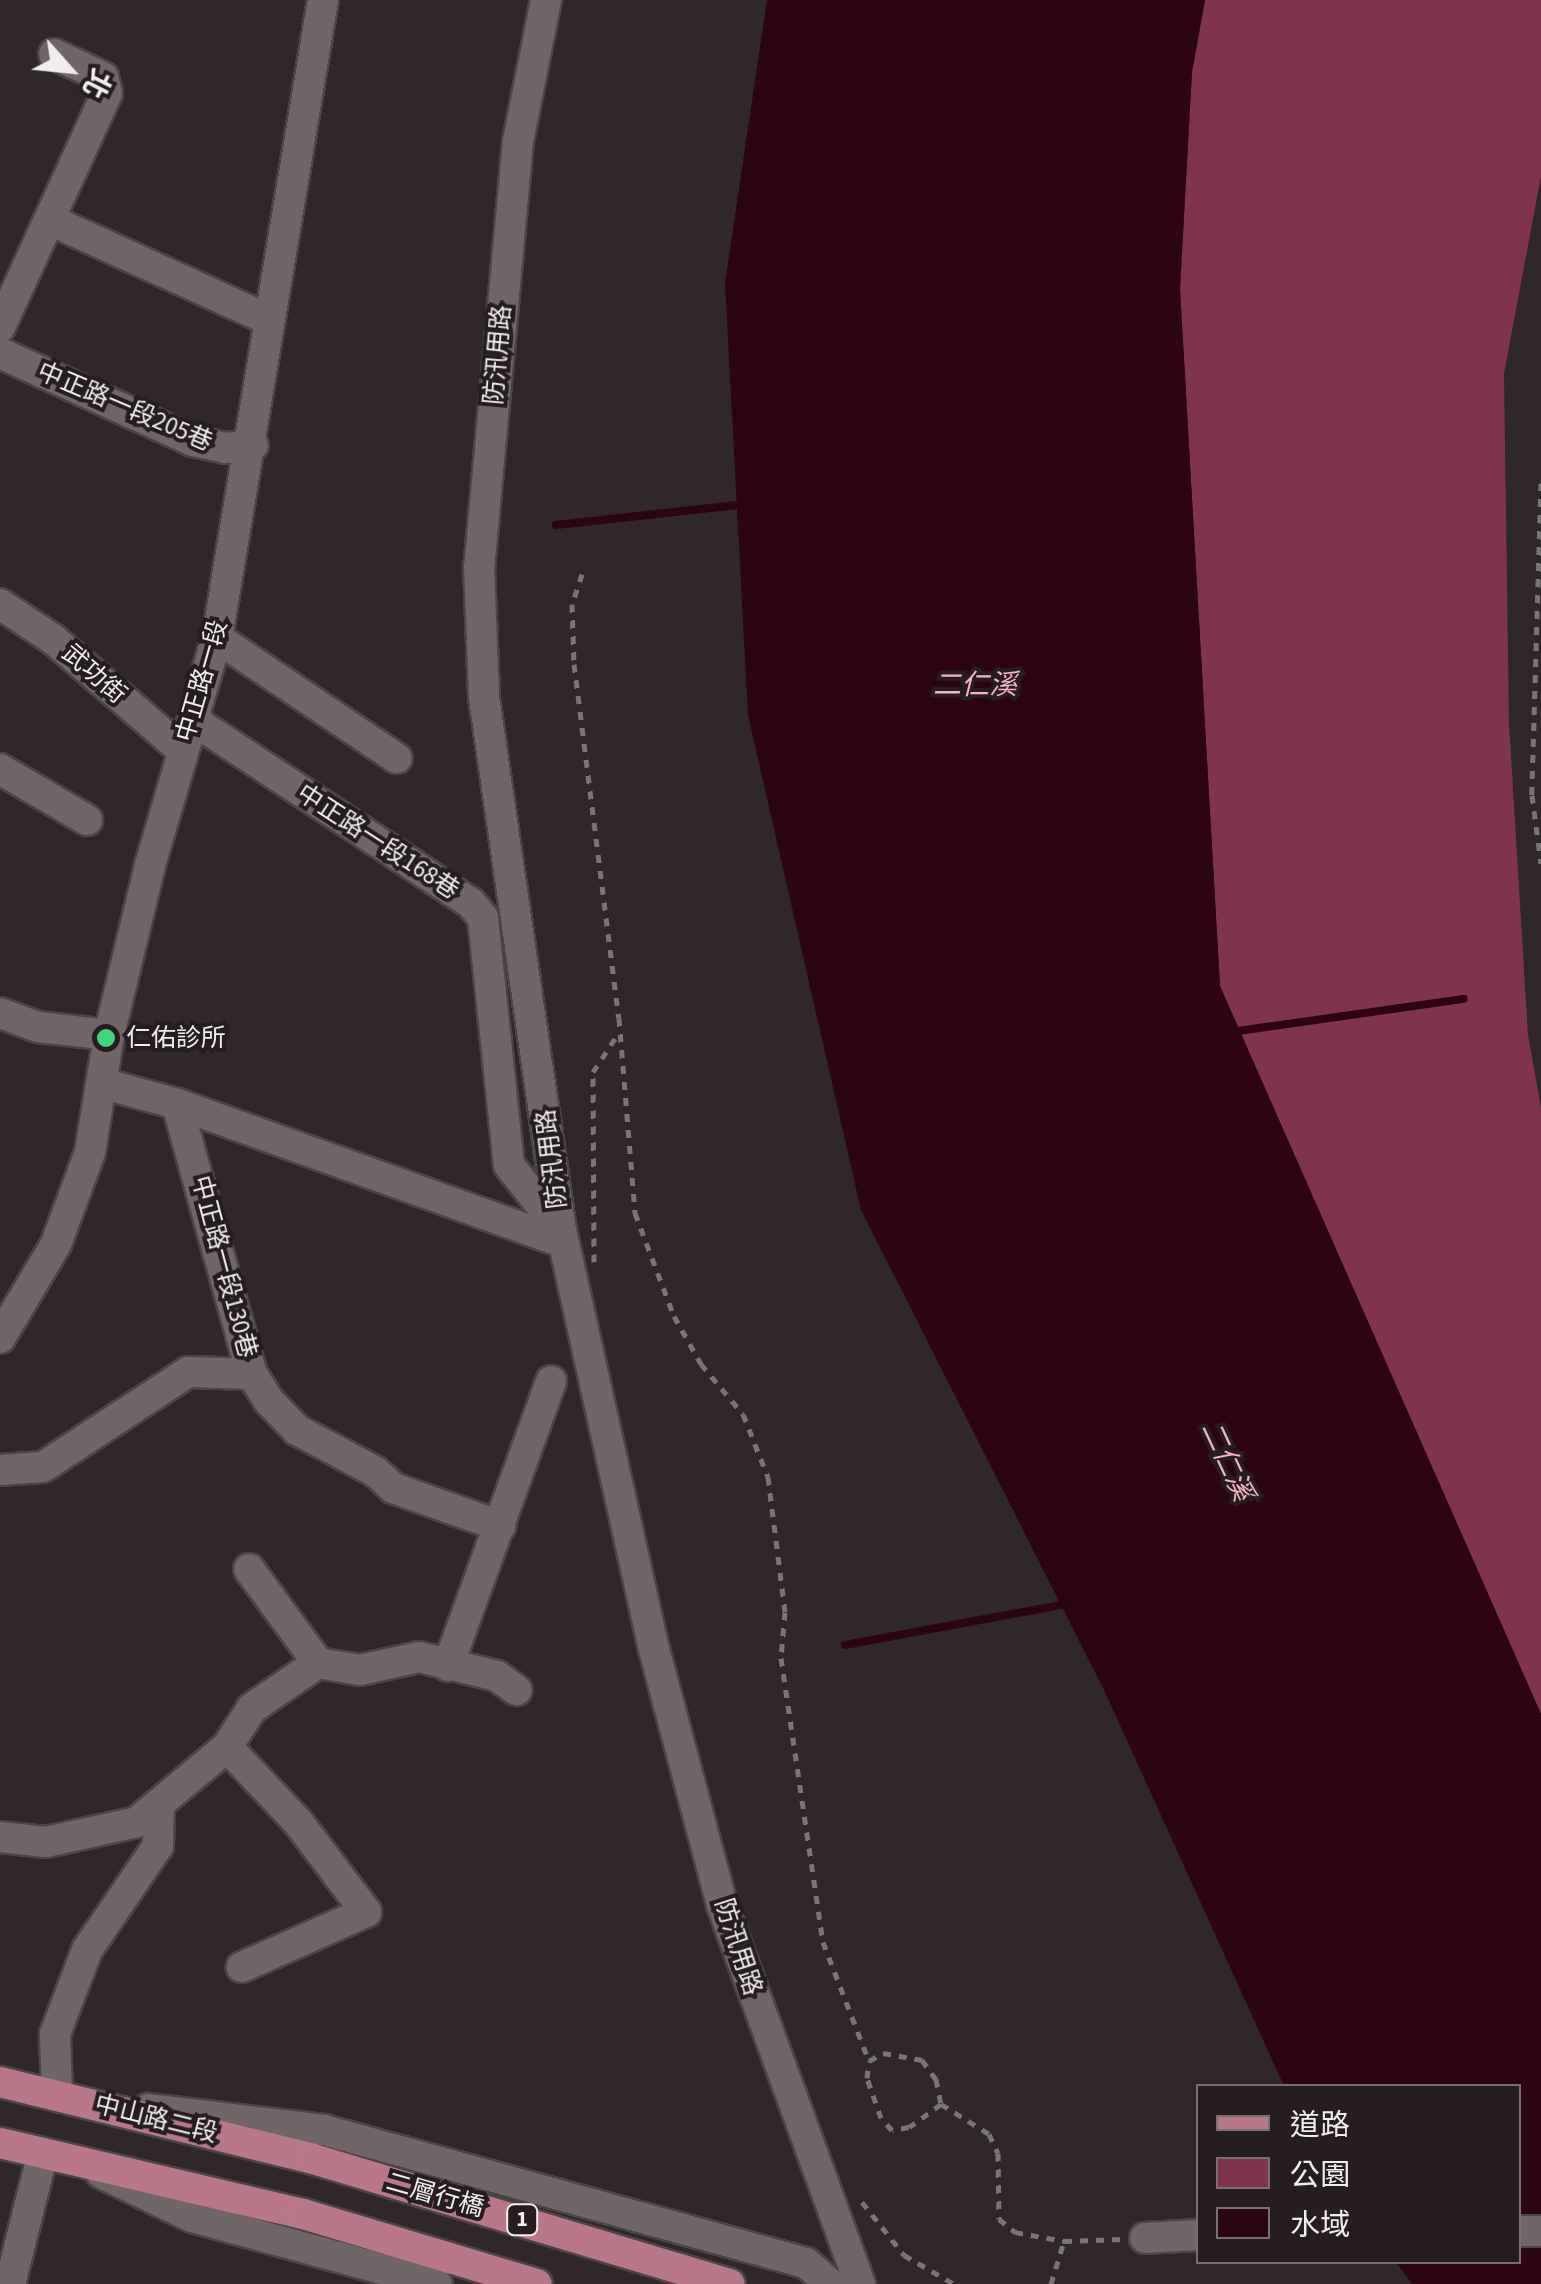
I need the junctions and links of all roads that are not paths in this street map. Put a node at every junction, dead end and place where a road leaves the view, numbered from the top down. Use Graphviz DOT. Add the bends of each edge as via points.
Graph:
graph roads {
  1 [pos="323,0"];
  2 [pos="546,0"];
  3 [pos="54,54"];
  4 [pos="50,220"];
  5 [pos="267,319"];
  6 [pos="0,327"];
  7 [pos="0,354"];
  8 [pos="253,445"];
  9 [pos="0,604"];
  10 [pos="217,638"];
  11 [pos="193,720"];
  12 [pos="182,750"];
  13 [pos="396,758"];
  14 [pos="0,769"];
  15 [pos="87,820"];
  16 [pos="0,1013"];
  17 [pos="109,1035"];
  18 [pos="104,1084"];
  19 [pos="177,1104"];
  20 [pos="562,1236"];
  21 [pos="0,1338"];
  22 [pos="252,1374"];
  23 [pos="551,1381"];
  24 [pos="0,1470"];
  25 [pos="500,1526"];
  26 [pos="249,1568"];
  27 [pos="318,1662"];
  28 [pos="448,1666"];
  29 [pos="516,1690"];
  30 [pos="227,1747"];
  31 [pos="158,1804"];
  32 [pos="0,1837"];
  33 [pos="242,1967"];
  34 [pos="0,2082"];
  35 [pos="57,2094"];
  36 [pos="88,2102"];
  37 [pos="0,2143"];
  38 [pos="43,2153"];
  39 [pos="312,2159"];
  40 [pos="76,2161"];
  41 [pos="1196,2235"];
  42 [pos="1145,2238"];
  43 [pos="10,2284"];
  44 [pos="437,2284"];
  45 [pos="537,2284"];
  46 [pos="730,2284"];
  47 [pos="830,2284"];
  48 [pos="860,2284"];
  1 -- 5 [label="street, 中正路一段"];
  2 -- 20 [label="street, 防汛用路" via="518,141 479,566 484,697"];
  3 -- 4 [label="street" via="108,84"];
  4 -- 5 [label="street"];
  4 -- 6 [label="street"];
  5 -- 8 [label="street, 中正路一段"];
  7 -- 8 [label="street, 中正路一段205巷" via="193,440 225,448"];
  8 -- 10 [label="street, 中正路一段"];
  9 -- 12 [label="street, 武功街" via="54,640"];
  10 -- 11 [label="street, 中正路一段"];
  10 -- 13 [label="street"];
  11 -- 12 [label="street, 中正路一段"];
  11 -- 20 [label="street, 中正路一段168巷" via="471,903 483,918 510,1165"];
  12 -- 17 [label="street, 中正路一段"];
  14 -- 15 [label="street"];
  16 -- 17 [label="street" via="38,1028"];
  17 -- 18 [label="street, 中正路一段"];
  18 -- 19 [label="street"];
  18 -- 21 [label="street, 中正路一段" via="90,1152 56,1244"];
  19 -- 20 [label="street"];
  19 -- 22 [label="street, 中正路一段130巷"];
  20 -- 48 [label="street, 防汛用路" via="654,1650 718,1886"];
  22 -- 24 [label="street" via="188,1372 44,1467"];
  22 -- 25 [label="street, 中正路一段130巷" via="297,1430 393,1488"];
  23 -- 25 [label="street"];
  25 -- 28 [label="street"];
  26 -- 27 [label="street"];
  27 -- 28 [label="street" via="360,1670 419,1658"];
  27 -- 30 [label="street" via="252,1708"];
  28 -- 29 [label="street" via="498,1676"];
  30 -- 31 [label="street"];
  30 -- 33 [label="street" via="298,1822 366,1912"];
  31 -- 32 [label="street" via="137,1822 92,1835 46,1842"];
  31 -- 35 [label="street" via="158,1846 87,1950 55,2034"];
  34 -- 35 [label="main road, 中山路二段 / 1"];
  35 -- 36 [label="main road, 中山路二段 / 1"];
  36 -- 39 [label="main road, 中山路二段 / 1"];
  36 -- 47 [label="street" via="324,2130 806,2263"];
  37 -- 38 [label="main road, 1"];
  38 -- 40 [label="main road, 1"];
  38 -- 43 [label="street"];
  39 -- 46 [label="main road, 二層行橋 / 1"];
  40 -- 44 [label="street" via="192,2217"];
  40 -- 45 [label="main road, 1" via="303,2214"];
  41 -- 42 [label="street"];
}
